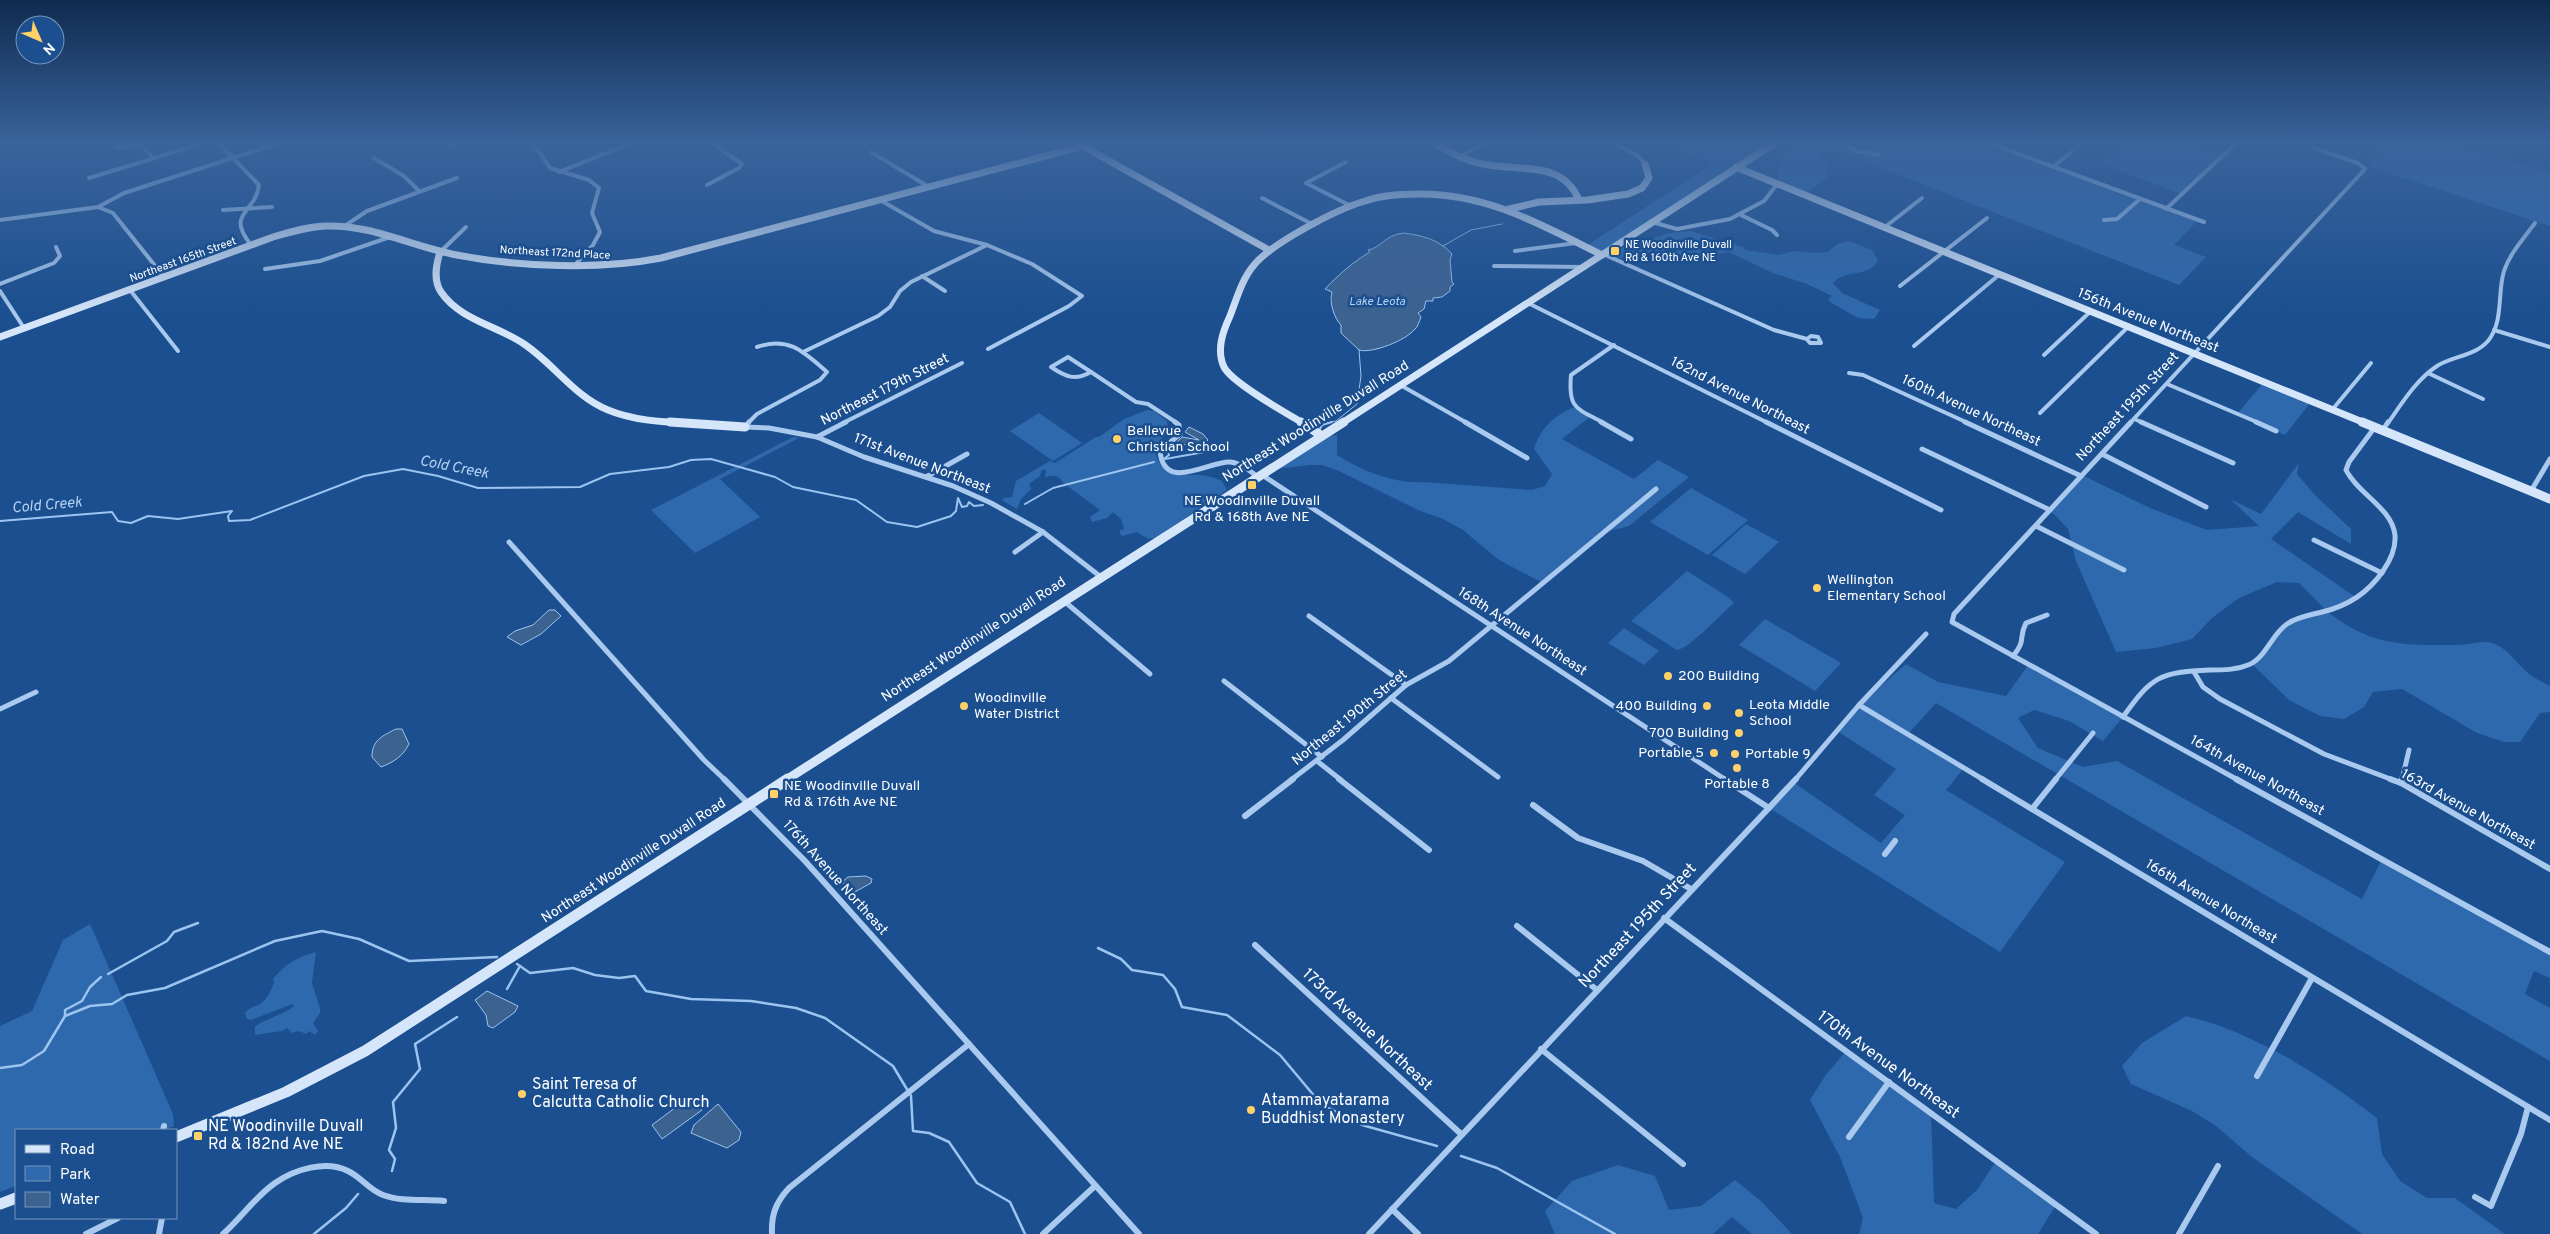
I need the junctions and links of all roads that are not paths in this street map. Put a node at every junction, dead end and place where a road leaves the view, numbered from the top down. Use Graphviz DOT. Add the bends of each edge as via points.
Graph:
graph roads {
  1 [pos="109,201"];
  2 [pos="251,201"];
  3 [pos="395,201"];
  4 [pos="595,201"];
  5 [pos="878,201"];
  6 [pos="881,201"];
  7 [pos="1180,201"];
  8 [pos="1267,201"];
  9 [pos="1340,201"];
  10 [pos="1364,201"];
  11 [pos="1465,201"];
  12 [pos="1568,201"];
  13 [pos="1685,201"];
  14 [pos="1765,201"];
  15 [pos="1821,201"];
  16 [pos="1919,201"];
  17 [pos="2138,201"];
  18 [pos="2144,201"];
  19 [pos="2175,201"];
  20 [pos="2335,201"];
  21 [pos="1351,206"];
  22 [pos="98,207"];
  23 [pos="272,207"];
  24 [pos="2166,209"];
  25 [pos="223,210"];
  26 [pos="244,210"];
  27 [pos="1509,210"];
  28 [pos="1741,215"];
  29 [pos="1987,218"];
  30 [pos="0,220"];
  31 [pos="2104,220"];
  32 [pos="1652,222"];
  33 [pos="2204,222"];
  34 [pos="2536,224"];
  35 [pos="346,225"];
  36 [pos="1314,226"];
  37 [pos="466,227"];
  38 [pos="1885,227"];
  39 [pos="1777,235"];
  40 [pos="390,236"];
  41 [pos="1577,243"];
  42 [pos="251,245"];
  43 [pos="987,245"];
  44 [pos="56,246"];
  45 [pos="1269,250"];
  46 [pos="1515,251"];
  47 [pos="1944,251"];
  48 [pos="440,252"];
  49 [pos="1603,254"];
  50 [pos="574,266"];
  51 [pos="1494,266"];
  52 [pos="1583,267"];
  53 [pos="265,269"];
  54 [pos="2000,274"];
  55 [pos="922,276"];
  56 [pos="164,277"];
  57 [pos="0,284"];
  58 [pos="1900,286"];
  59 [pos="130,290"];
  60 [pos="0,291"];
  61 [pos="945,291"];
  62 [pos="1528,303"];
  63 [pos="2091,311"];
  64 [pos="2128,326"];
  65 [pos="24,328"];
  66 [pos="2494,330"];
  67 [pos="0,337"];
  68 [pos="1807,339"];
  69 [pos="1614,345"];
  70 [pos="1914,346"];
  71 [pos="757,347"];
  72 [pos="2550,347"];
  73 [pos="988,348"];
  74 [pos="178,351"];
  75 [pos="803,352"];
  76 [pos="2195,353"];
  77 [pos="2044,355"];
  78 [pos="962,363"];
  79 [pos="2371,363"];
  80 [pos="1092,372"];
  81 [pos="1849,373"];
  82 [pos="2428,373"];
  83 [pos="2167,384"];
  84 [pos="1402,386"];
  85 [pos="2483,399"];
  86 [pos="2332,410"];
  87 [pos="2040,413"];
  88 [pos="2134,419"];
  89 [pos="745,427"];
  90 [pos="2375,427"];
  91 [pos="2383,430"];
  92 [pos="2276,431"];
  93 [pos="1322,436"];
  94 [pos="817,437"];
  95 [pos="1630,439"];
  96 [pos="1922,449"];
  97 [pos="966,454"];
  98 [pos="2102,454"];
  99 [pos="1527,458"];
  100 [pos="2550,459"];
  101 [pos="2233,462"];
  102 [pos="1260,476"];
  103 [pos="2081,476"];
  104 [pos="926,477"];
  105 [pos="1656,489"];
  106 [pos="2531,491"];
  107 [pos="2550,498"];
  108 [pos="2206,507"];
  109 [pos="1941,510"];
  110 [pos="2050,510"];
  111 [pos="2036,526"];
  112 [pos="1043,532"];
  113 [pos="2314,540"];
  114 [pos="509,542"];
  115 [pos="1015,552"];
  116 [pos="2124,570"];
  117 [pos="2382,574"];
  118 [pos="1100,577"];
  119 [pos="1064,600"];
  120 [pos="2046,615"];
  121 [pos="1309,616"];
  122 [pos="1952,622"];
  123 [pos="1491,625"];
  124 [pos="1926,634"];
  125 [pos="2012,656"];
  126 [pos="2194,672"];
  127 [pos="1150,674"];
  128 [pos="1224,681"];
  129 [pos="1406,685"];
  130 [pos="36,692"];
  131 [pos="1391,698"];
  132 [pos="1859,706"];
  133 [pos="0,709"];
  134 [pos="2123,717"];
  135 [pos="2093,733"];
  136 [pos="2408,750"];
  137 [pos="1319,759"];
  138 [pos="1498,777"];
  139 [pos="2400,783"];
  140 [pos="750,803"];
  141 [pos="1533,805"];
  142 [pos="1769,808"];
  143 [pos="2032,809"];
  144 [pos="1245,816"];
  145 [pos="1895,841"];
  146 [pos="1430,850"];
  147 [pos="1885,854"];
  148 [pos="2550,869"];
  149 [pos="1691,889"];
  150 [pos="1664,918"];
  151 [pos="1517,926"];
  152 [pos="1255,945"];
  153 [pos="2550,952"];
  154 [pos="2312,978"];
  155 [pos="1597,990"];
  156 [pos="969,1044"];
  157 [pos="1541,1049"];
  158 [pos="2257,1076"];
  159 [pos="1889,1082"];
  160 [pos="2528,1107"];
  161 [pos="2550,1120"];
  162 [pos="1461,1134"];
  163 [pos="178,1136"];
  164 [pos="1849,1137"];
  165 [pos="1683,1164"];
  166 [pos="2218,1166"];
  167 [pos="1095,1186"];
  168 [pos="2475,1197"];
  169 [pos="15,1198"];
  170 [pos="444,1201"];
  171 [pos="0,1204"];
  172 [pos="1392,1209"];
  173 [pos="116,1219"];
  174 [pos="162,1219"];
  175 [pos="86,1234"];
  176 [pos="160,1234"];
  177 [pos="223,1234"];
  178 [pos="772,1234"];
  179 [pos="1043,1234"];
  180 [pos="1139,1234"];
  181 [pos="1369,1234"];
  182 [pos="1418,1234"];
  183 [pos="2096,1234"];
  184 [pos="2179,1234"];
  1 -- 22 [label="street"];
  2 -- 26 [label="street"];
  3 -- 35 [label="street" via="367,211"];
  4 -- 50 [label="street" via="592,213 600,232"];
  5 -- 50 [label="street, Northeast 172nd Place" via="659,259 612,267"];
  6 -- 43 [label="street" via="934,231"];
  7 -- 45 [label="main road"];
  8 -- 36 [label="street"];
  9 -- 21 [label="street"];
  10 -- 21 [label="main road"];
  11 -- 27 [label="main road"];
  12 -- 27 [label="main road" via="1540,202"];
  13 -- 32 [label="main road, Northeast Woodinville Duvall Road"];
  14 -- 28 [label="street"];
  15 -- 38 [label="main road, 156th Avenue Northeast"];
  16 -- 38 [label="street"];
  17 -- 31 [label="street" via="2117,219"];
  18 -- 24 [label="street"];
  19 -- 24 [label="street"];
  20 -- 76 [label="street, Northeast 195th Street"];
  21 -- 36 [label="main road"];
  22 -- 30 [label="street"];
  22 -- 56 [label="street" via="113,214"];
  23 -- 26 [label="street"];
  24 -- 33 [label="street"];
  25 -- 26 [label="street"];
  26 -- 42 [label="street" via="238,228"];
  27 -- 41 [label="main road"];
  28 -- 32 [label="street" via="1676,229"];
  28 -- 39 [label="street"];
  29 -- 47 [label="street"];
  32 -- 49 [label="main road, Northeast Woodinville Duvall Road"];
  34 -- 66 [label="street" via="2506,264"];
  35 -- 40 [label="street, Northeast 172nd Place"];
  35 -- 42 [label="main road, Northeast 165th Street" via="308,227"];
  36 -- 45 [label="main road"];
  37 -- 48 [label="street"];
  38 -- 47 [label="main road, 156th Avenue Northeast"];
  40 -- 48 [label="street, Northeast 172nd Place"];
  40 -- 53 [label="street" via="320,261"];
  41 -- 46 [label="street"];
  41 -- 49 [label="main road"];
  42 -- 56 [label="main road, Northeast 165th Street"];
  43 -- 55 [label="street"];
  43 -- 73 [label="street" via="1043,270 1082,296"];
  44 -- 57 [label="street" via="60,256 54,264"];
  45 -- 93 [label="main road" via="1242,280 1219,356 1228,374"];
  47 -- 54 [label="main road, 156th Avenue Northeast"];
  47 -- 58 [label="street"];
  48 -- 50 [label="street, Northeast 172nd Place"];
  48 -- 89 [label="main road" via="436,265 437,284 448,301 525,345 576,390 600,406 622,415"];
  49 -- 52 [label="main road, Northeast Woodinville Duvall Road"];
  49 -- 68 [label="street" via="1774,330"];
  51 -- 52 [label="street"];
  52 -- 62 [label="main road, Northeast Woodinville Duvall Road"];
  54 -- 63 [label="main road, 156th Avenue Northeast"];
  54 -- 70 [label="street"];
  55 -- 61 [label="street"];
  55 -- 75 [label="street" via="900,291 890,307 878,316"];
  56 -- 59 [label="main road, Northeast 165th Street"];
  59 -- 65 [label="main road, Northeast 165th Street"];
  59 -- 74 [label="street"];
  60 -- 65 [label="street"];
  62 -- 69 [label="street, 162nd Avenue Northeast"];
  62 -- 84 [label="main road, Northeast Woodinville Duvall Road"];
  63 -- 64 [label="main road, 156th Avenue Northeast"];
  63 -- 77 [label="street"];
  64 -- 76 [label="main road, 156th Avenue Northeast"];
  64 -- 87 [label="street"];
  65 -- 67 [label="main road, Northeast 165th Street"];
  66 -- 72 [label="street"];
  66 -- 82 [label="street" via="2480,348 2444,362"];
  69 -- 95 [label="street" via="1571,375 1569,394 1578,409"];
  69 -- 109 [label="street, 162nd Avenue Northeast"];
  71 -- 75 [label="street" via="769,342 782,342"];
  75 -- 89 [label="street" via="827,372 820,380 757,414"];
  76 -- 83 [label="street, Northeast 195th Street"];
  76 -- 86 [label="main road, 156th Avenue Northeast"];
  78 -- 94 [label="street, Northeast 179th Street"];
  79 -- 86 [label="street"];
  80 -- 80 [label="street" via="1068,357 1051,367 1068,378 1082,378"];
  80 -- 102 [label="street, 168th Avenue Northeast" via="1136,402 1153,407 1179,425 1180,434 1160,451 1162,460 1172,470 1187,474 1229,462"];
  81 -- 103 [label="street, 160th Avenue Northeast" via="1864,375"];
  82 -- 85 [label="street"];
  82 -- 91 [label="street"];
  83 -- 88 [label="street, Northeast 195th Street"];
  83 -- 92 [label="street"];
  84 -- 93 [label="main road, Northeast Woodinville Duvall Road"];
  84 -- 99 [label="street"];
  86 -- 90 [label="main road, 156th Avenue Northeast"];
  88 -- 98 [label="street, Northeast 195th Street"];
  88 -- 101 [label="street"];
  89 -- 94 [label="street, 171st Avenue Northeast"];
  90 -- 91 [label="main road, 156th Avenue Northeast"];
  90 -- 117 [label="street" via="2346,470 2352,482 2389,516 2394,527 2394,552"];
  91 -- 106 [label="main road, 156th Avenue Northeast"];
  93 -- 102 [label="main road, Northeast Woodinville Duvall Road"];
  94 -- 104 [label="street, 171st Avenue Northeast" via="864,457"];
  96 -- 110 [label="street"];
  97 -- 104 [label="street"];
  98 -- 103 [label="street, Northeast 195th Street"];
  98 -- 108 [label="street"];
  100 -- 106 [label="street"];
  102 -- 118 [label="main road, Northeast Woodinville Duvall Road"];
  102 -- 123 [label="street, 168th Avenue Northeast"];
  103 -- 110 [label="street, Northeast 195th Street"];
  104 -- 112 [label="street, 171st Avenue Northeast" via="991,503"];
  105 -- 123 [label="street, Northeast 190th Street"];
  106 -- 107 [label="main road, 156th Avenue Northeast"];
  110 -- 111 [label="street, Northeast 195th Street"];
  111 -- 116 [label="street"];
  111 -- 122 [label="street, Northeast 195th Street" via="1954,614"];
  112 -- 115 [label="street"];
  112 -- 118 [label="street, 171st Avenue Northeast"];
  113 -- 117 [label="street"];
  114 -- 140 [label="street, 176th Avenue Northeast" via="698,753"];
  117 -- 126 [label="street" via="2347,605 2289,623 2252,664 2228,670"];
  118 -- 119 [label="main road, Northeast Woodinville Duvall Road"];
  119 -- 127 [label="street"];
  119 -- 140 [label="main road, Northeast Woodinville Duvall Road"];
  120 -- 125 [label="street" via="2026,623 2023,644"];
  121 -- 129 [label="street"];
  122 -- 125 [label="street, 164th Avenue Northeast"];
  123 -- 129 [label="street, Northeast 190th Street" via="1449,661"];
  123 -- 142 [label="street, 168th Avenue Northeast"];
  124 -- 132 [label="street, Northeast 195th Street"];
  125 -- 134 [label="street, 164th Avenue Northeast"];
  126 -- 134 [label="street" via="2176,673 2150,683"];
  126 -- 139 [label="street, 163rd Avenue Northeast" via="2209,692 2274,728 2324,754"];
  128 -- 137 [label="street"];
  129 -- 131 [label="street, Northeast 190th Street"];
  130 -- 133 [label="street"];
  131 -- 137 [label="street, Northeast 190th Street"];
  131 -- 138 [label="street"];
  132 -- 142 [label="street, Northeast 195th Street"];
  132 -- 143 [label="street, 166th Avenue Northeast"];
  134 -- 153 [label="street, 164th Avenue Northeast"];
  135 -- 143 [label="street"];
  136 -- 139 [label="street"];
  137 -- 144 [label="street, Northeast 190th Street"];
  137 -- 146 [label="street"];
  139 -- 148 [label="street, 163rd Avenue Northeast"];
  140 -- 156 [label="street, 176th Avenue Northeast"];
  140 -- 163 [label="main road, Northeast Woodinville Duvall Road" via="352,1060 278,1097"];
  141 -- 149 [label="street" via="1578,838 1643,861"];
  142 -- 149 [label="street, Northeast 195th Street"];
  143 -- 154 [label="street, 166th Avenue Northeast"];
  145 -- 147 [label="street"];
  149 -- 150 [label="street, Northeast 195th Street"];
  150 -- 155 [label="street, Northeast 195th Street"];
  150 -- 159 [label="street, 170th Avenue Northeast"];
  151 -- 155 [label="street"];
  152 -- 162 [label="street, 173rd Avenue Northeast"];
  154 -- 158 [label="street"];
  154 -- 160 [label="street, 166th Avenue Northeast"];
  155 -- 157 [label="street, Northeast 195th Street"];
  156 -- 167 [label="street, 176th Avenue Northeast"];
  156 -- 178 [label="street" via="787,1188 775,1203"];
  157 -- 162 [label="street, Northeast 195th Street"];
  157 -- 165 [label="street"];
  159 -- 164 [label="street"];
  159 -- 183 [label="street, 170th Avenue Northeast"];
  160 -- 161 [label="street, 166th Avenue Northeast"];
  160 -- 168 [label="street" via="2521,1134 2491,1206"];
  162 -- 172 [label="street, Northeast 195th Street"];
  166 -- 184 [label="street"];
  167 -- 179 [label="street"];
  167 -- 180 [label="street, 176th Avenue Northeast"];
  169 -- 171 [label="main road"];
  170 -- 177 [label="street" via="380,1194 347,1171 316,1167 296,1172 276,1183"];
  172 -- 181 [label="street, Northeast 195th Street"];
  172 -- 182 [label="street"];
  173 -- 175 [label="street"];
  174 -- 176 [label="street"];
}
